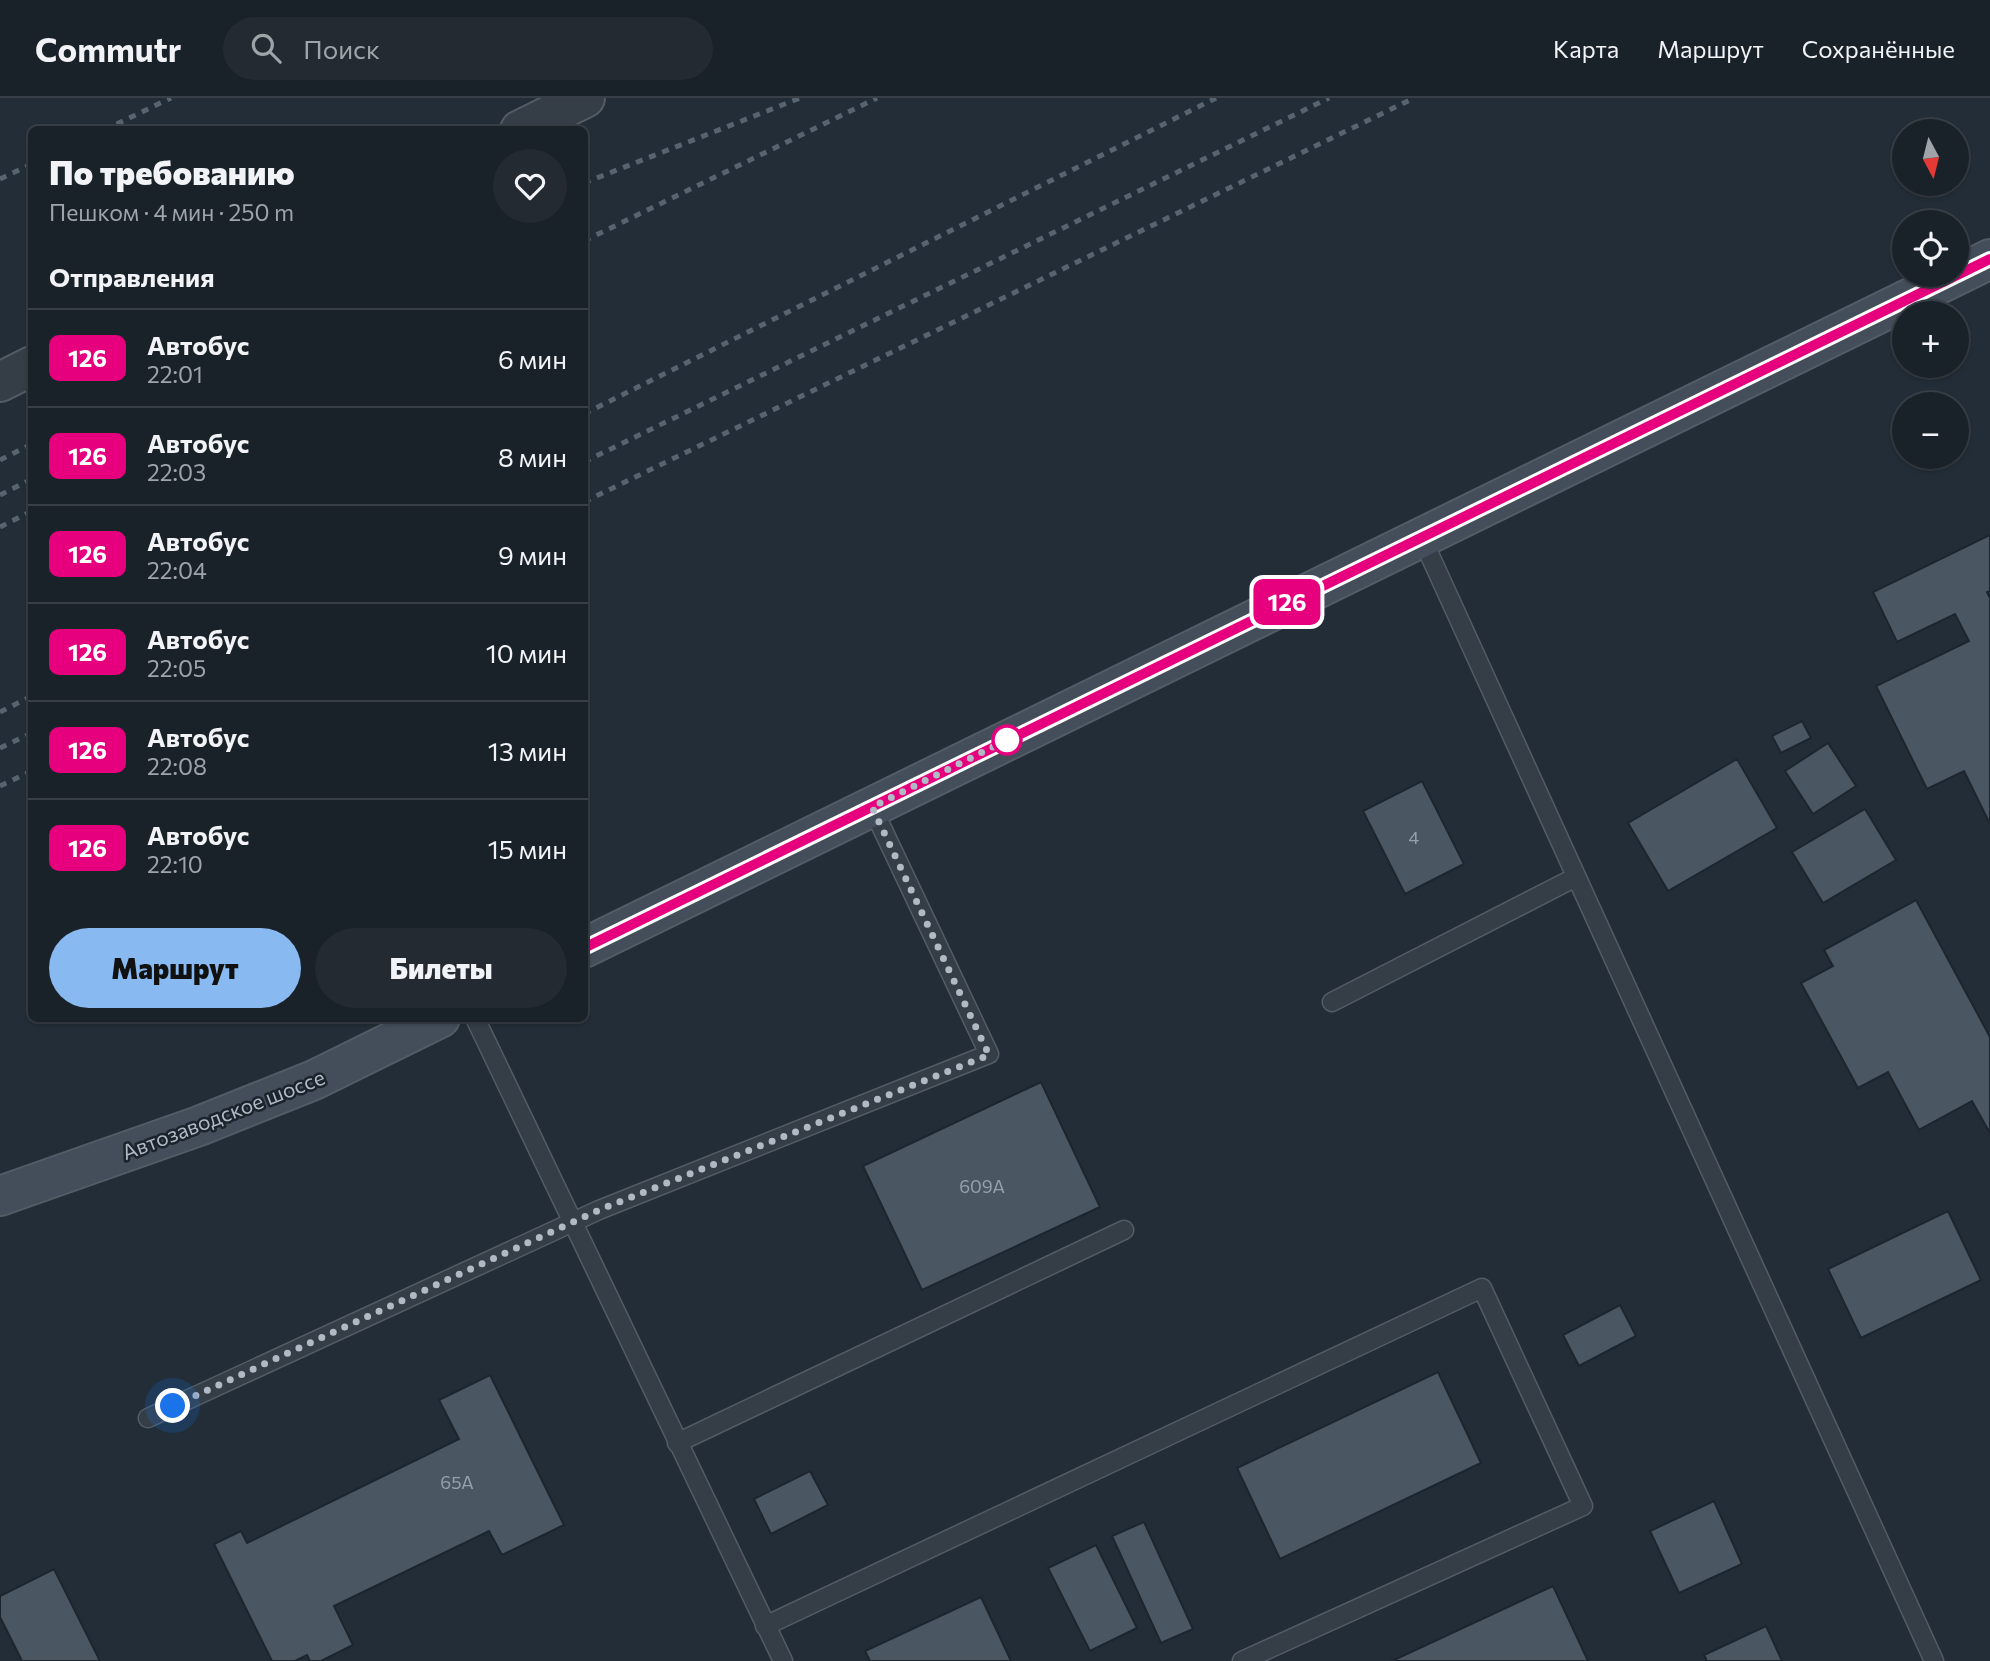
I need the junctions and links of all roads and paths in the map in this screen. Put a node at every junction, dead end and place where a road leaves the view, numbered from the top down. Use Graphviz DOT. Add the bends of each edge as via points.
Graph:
graph roads {
  1 [pos="585,98"];
  2 [pos="528,126"];
  3 [pos="1990,259"];
  4 [pos="28,368"];
  5 [pos="0,382"];
  6 [pos="1421,536"];
  7 [pos="872,807"];
  8 [pos="1576,877"];
  9 [pos="588,945"];
  10 [pos="1332,1002"];
  11 [pos="432,1022"];
  12 [pos="477,1022"];
  13 [pos="0,1196"];
  14 [pos="572,1222"];
  15 [pos="1124,1230"];
  16 [pos="148,1418"];
  17 [pos="677,1443"];
  18 [pos="765,1626"];
  19 [pos="783,1661"];
  20 [pos="1242,1661"];
  21 [pos="1934,1661"];
  1 -- 2 [label="street"];
  3 -- 6 [label="main road"];
  4 -- 5 [label="street"];
  6 -- 7 [label="main road"];
  6 -- 8 [label="lane"];
  7 -- 9 [label="main road"];
  7 -- 14 [label="lane" via="989,1055"];
  8 -- 10 [label="lane"];
  8 -- 21 [label="lane"];
  11 -- 13 [label="main road, Автозаводское шоссе" via="314,1080"];
  12 -- 14 [label="lane"];
  14 -- 16 [label="lane"];
  14 -- 17 [label="lane"];
  15 -- 17 [label="lane"];
  17 -- 18 [label="lane"];
  18 -- 19 [label="lane"];
  18 -- 20 [label="lane" via="1482,1288 1583,1506"];
}
